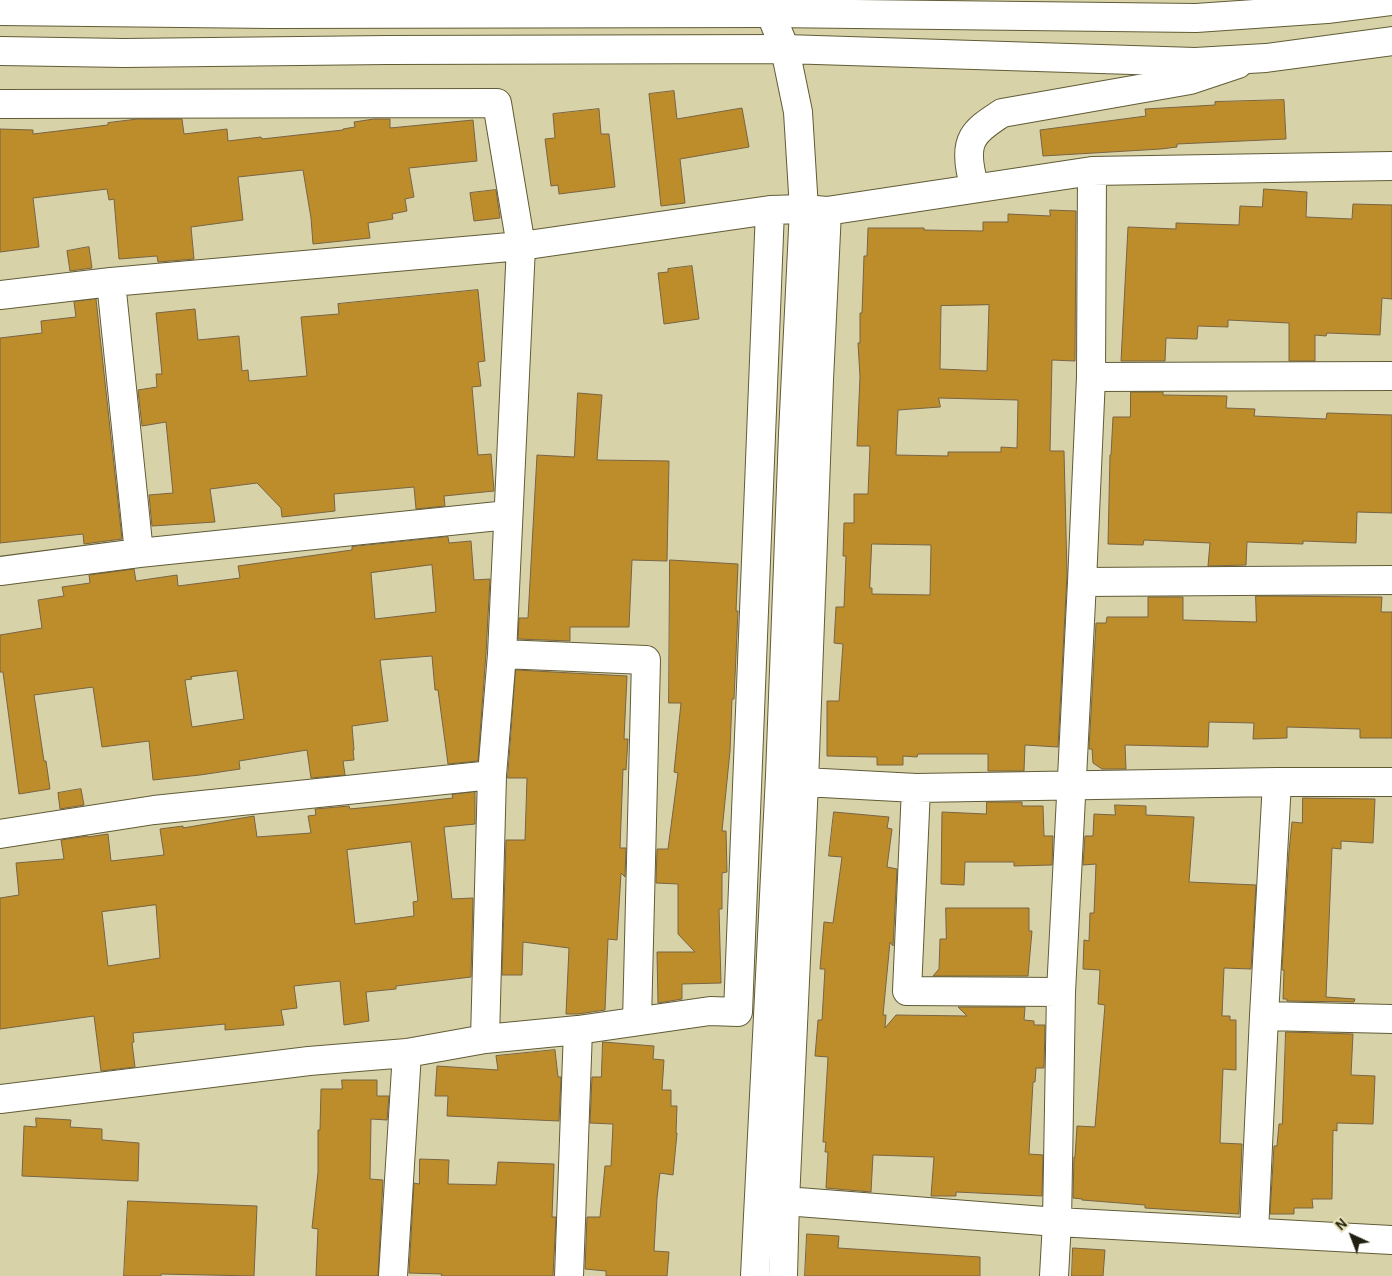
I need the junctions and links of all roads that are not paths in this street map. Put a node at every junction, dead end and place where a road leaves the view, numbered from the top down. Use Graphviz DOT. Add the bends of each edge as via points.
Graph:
graph roads {
  1 [pos="1392,1"];
  2 [pos="1268,6"];
  3 [pos="271,7"];
  4 [pos="768,7"];
  5 [pos="0,11"];
  6 [pos="1392,41"];
  7 [pos="785,49"];
  8 [pos="0,51"];
  9 [pos="1254,59"];
  10 [pos="0,104"];
  11 [pos="1392,166"];
  12 [pos="1092,171"];
  13 [pos="976,188"];
  14 [pos="770,210"];
  15 [pos="816,210"];
  16 [pos="520,246"];
  17 [pos="111,282"];
  18 [pos="0,295"];
  19 [pos="1392,376"];
  20 [pos="1091,377"];
  21 [pos="508,516"];
  22 [pos="139,553"];
  23 [pos="0,571"];
  24 [pos="1392,580"];
  25 [pos="1082,582"];
  26 [pos="502,654"];
  27 [pos="492,775"];
  28 [pos="804,782"];
  29 [pos="1277,782"];
  30 [pos="1392,782"];
  31 [pos="1071,786"];
  32 [pos="916,788"];
  33 [pos="0,834"];
  34 [pos="1061,992"];
  35 [pos="1264,1016"];
  36 [pos="1392,1019"];
  37 [pos="637,1021"];
  38 [pos="578,1030"];
  39 [pos="486,1039"];
  40 [pos="406,1053"];
  41 [pos="0,1099"];
  42 [pos="785,1201"];
  43 [pos="1057,1222"];
  44 [pos="1254,1232"];
  45 [pos="1392,1240"];
  46 [pos="394,1276"];
  47 [pos="569,1276"];
  48 [pos="754,1276"];
  49 [pos="783,1276"];
  50 [pos="1054,1276"];
  1 -- 2 [label="street" via="1327,9"];
  2 -- 4 [label="street" via="1196,18"];
  3 -- 4 [label="street"];
  3 -- 5 [label="street"];
  4 -- 7 [label="street"];
  6 -- 9 [label="street"];
  7 -- 8 [label="street"];
  7 -- 9 [label="street" via="1195,62"];
  7 -- 15 [label="street"];
  9 -- 13 [label="street" via="1190,80 1002,113 985,124 972,139 970,172"];
  10 -- 16 [label="street" via="496,103"];
  11 -- 12 [label="street"];
  12 -- 13 [label="street"];
  12 -- 20 [label="street"];
  13 -- 15 [label="street"];
  14 -- 15 [label="street"];
  14 -- 16 [label="street"];
  14 -- 37 [label="street" via="738,1012 710,1011"];
  15 -- 28 [label="street"];
  15 -- 48 [label="street" via="794,425"];
  16 -- 17 [label="street"];
  16 -- 21 [label="street"];
  17 -- 18 [label="street"];
  17 -- 22 [label="street"];
  19 -- 20 [label="street"];
  20 -- 25 [label="street"];
  21 -- 22 [label="street"];
  21 -- 26 [label="street"];
  22 -- 23 [label="street"];
  24 -- 25 [label="street"];
  25 -- 31 [label="street"];
  26 -- 27 [label="street"];
  26 -- 37 [label="street" via="646,660"];
  27 -- 33 [label="street" via="154,810"];
  27 -- 39 [label="street"];
  28 -- 32 [label="street"];
  28 -- 42 [label="street"];
  29 -- 30 [label="street"];
  29 -- 31 [label="street"];
  29 -- 35 [label="street"];
  31 -- 32 [label="street"];
  31 -- 34 [label="street"];
  32 -- 34 [label="street" via="906,991"];
  34 -- 43 [label="street"];
  35 -- 36 [label="street"];
  35 -- 44 [label="street"];
  37 -- 38 [label="street"];
  38 -- 39 [label="street"];
  38 -- 47 [label="street"];
  39 -- 40 [label="street"];
  40 -- 41 [label="street" via="309,1060"];
  40 -- 46 [label="street"];
  42 -- 43 [label="street"];
  42 -- 49 [label="street"];
  43 -- 44 [label="street"];
  43 -- 50 [label="street"];
  44 -- 45 [label="street"];
}
